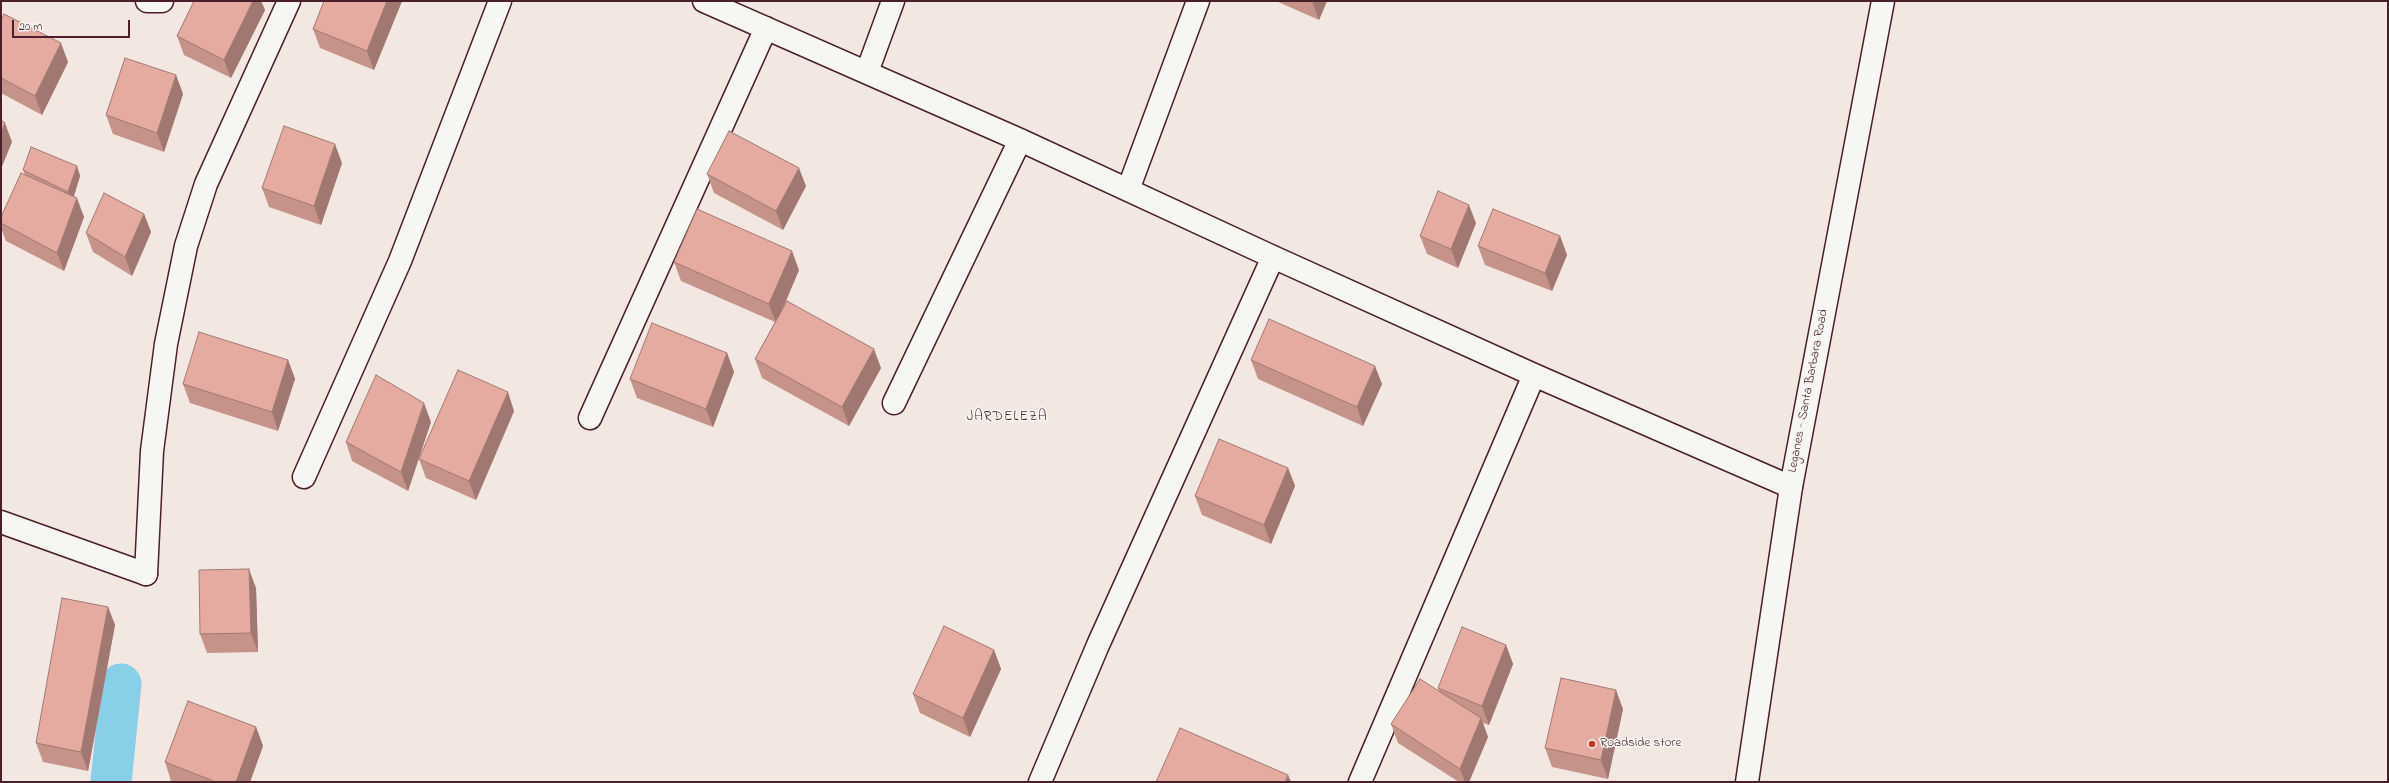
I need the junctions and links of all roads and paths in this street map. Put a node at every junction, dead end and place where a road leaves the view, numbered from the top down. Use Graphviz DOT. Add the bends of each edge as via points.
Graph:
graph roads {
  1 [pos="147,1"];
  2 [pos="162,1"];
  3 [pos="289,1"];
  4 [pos="500,1"];
  5 [pos="704,1"];
  6 [pos="893,1"];
  7 [pos="1198,1"];
  8 [pos="1883,1"];
  9 [pos="766,28"];
  10 [pos="867,72"];
  11 [pos="1020,140"];
  12 [pos="1128,190"];
  13 [pos="1273,257"];
  14 [pos="1534,375"];
  15 [pos="894,403"];
  16 [pos="590,418"];
  17 [pos="304,476"];
  18 [pos="1791,487"];
  19 [pos="1,522"];
  20 [pos="1040,782"];
  21 [pos="1360,782"];
  22 [pos="1747,782"];
  1 -- 2 [label="street"];
  3 -- 19 [label="street" via="206,184 186,246 166,344 152,451 146,574"];
  4 -- 17 [label="street" via="400,261"];
  5 -- 9 [label="street"];
  6 -- 10 [label="street"];
  7 -- 12 [label="street"];
  8 -- 18 [label="street, Leganes - Santa Barbara Road"];
  9 -- 10 [label="street"];
  9 -- 16 [label="street"];
  10 -- 11 [label="street"];
  11 -- 12 [label="street"];
  11 -- 15 [label="street"];
  12 -- 13 [label="street"];
  13 -- 14 [label="street"];
  13 -- 20 [label="street" via="1098,645"];
  14 -- 18 [label="street"];
  14 -- 21 [label="street"];
  18 -- 22 [label="street, Leganes - Santa Barbara Road"];
}
